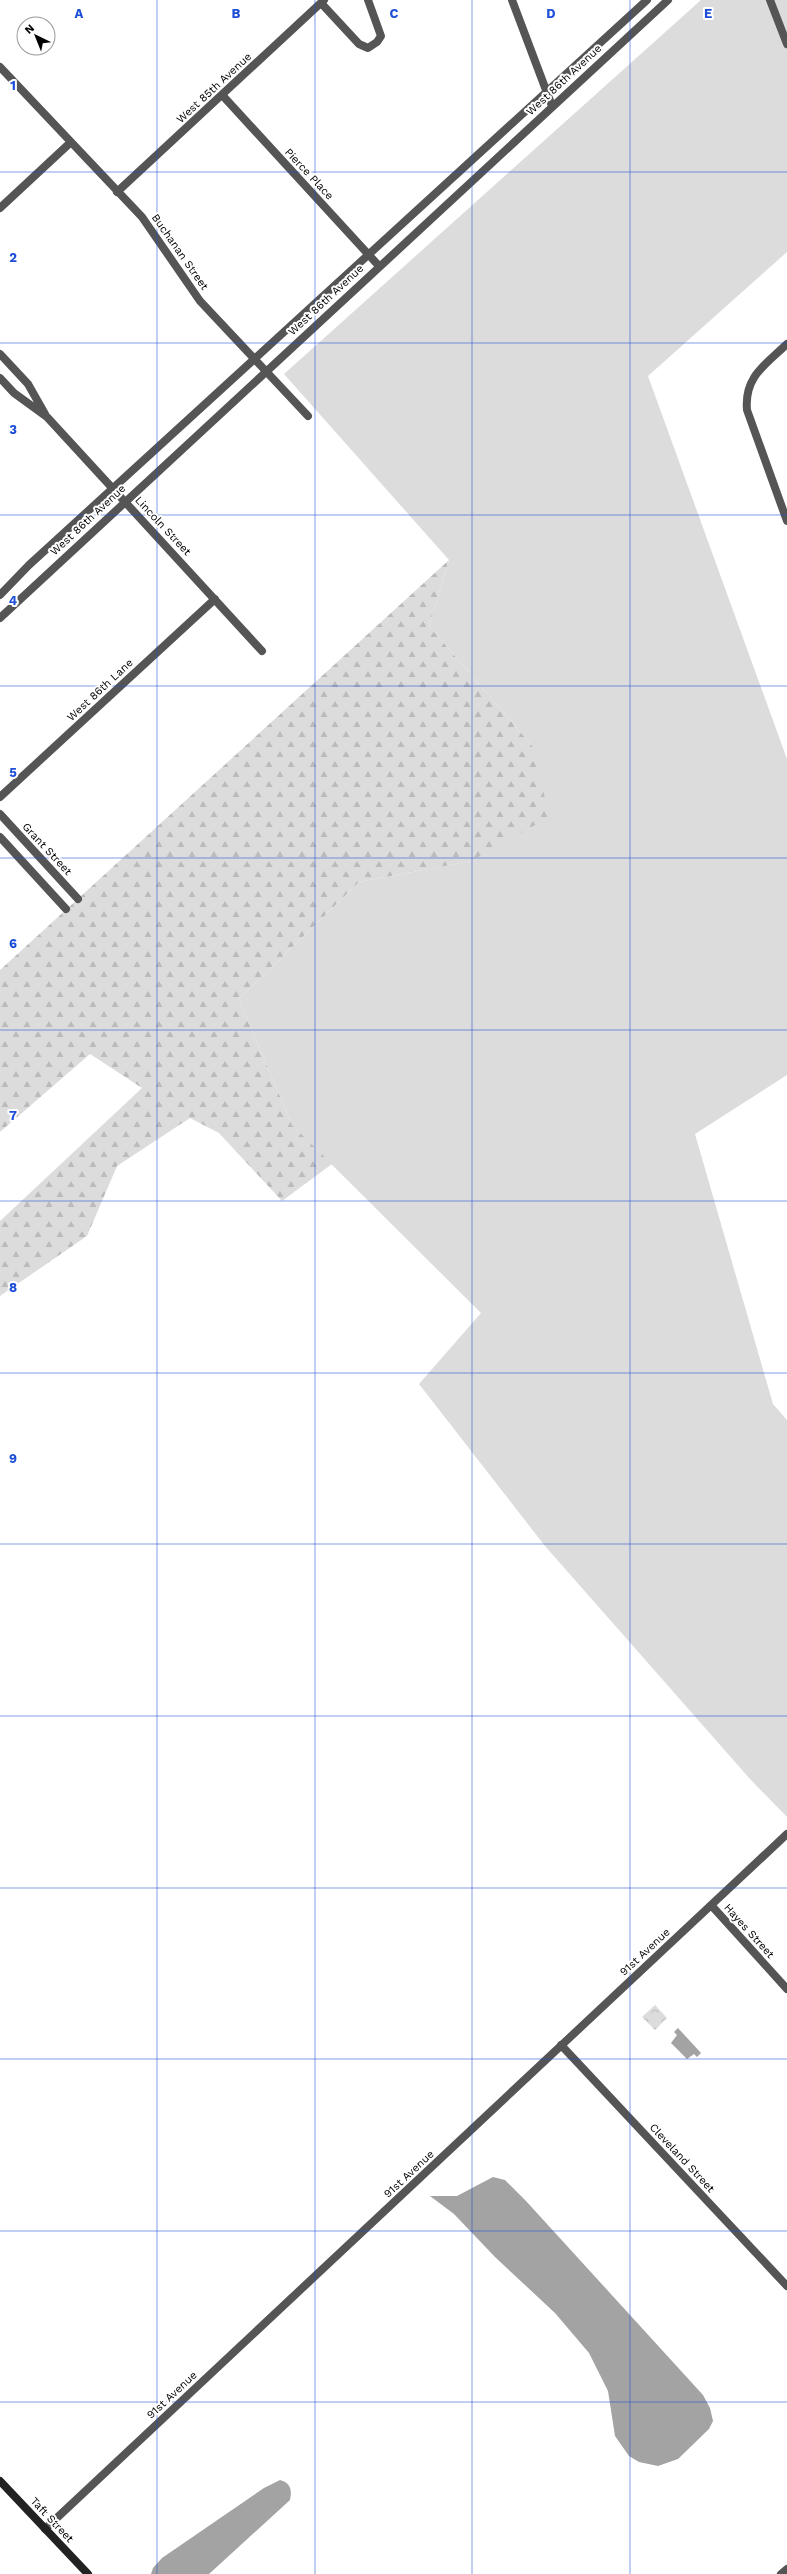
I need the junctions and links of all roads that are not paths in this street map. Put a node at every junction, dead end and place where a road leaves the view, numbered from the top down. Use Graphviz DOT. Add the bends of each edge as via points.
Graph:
graph roads {
  1 [pos="368,0"];
  2 [pos="512,0"];
  3 [pos="647,0"];
  4 [pos="770,0"];
  5 [pos="323,1"];
  6 [pos="665,1"];
  7 [pos="787,44"];
  8 [pos="0,67"];
  9 [pos="547,92"];
  10 [pos="223,96"];
  11 [pos="552,106"];
  12 [pos="71,142"];
  13 [pos="117,192"];
  14 [pos="0,208"];
  15 [pos="369,255"];
  16 [pos="380,266"];
  17 [pos="787,344"];
  18 [pos="0,354"];
  19 [pos="254,361"];
  20 [pos="265,371"];
  21 [pos="0,378"];
  22 [pos="308,416"];
  23 [pos="47,417"];
  24 [pos="113,489"];
  25 [pos="124,501"];
  26 [pos="785,512"];
  27 [pos="787,521"];
  28 [pos="0,595"];
  29 [pos="215,599"];
  30 [pos="0,618"];
  31 [pos="262,651"];
  32 [pos="0,797"];
  33 [pos="0,814"];
  34 [pos="0,837"];
  35 [pos="78,899"];
  36 [pos="66,909"];
  37 [pos="787,1834"];
  38 [pos="711,1905"];
  39 [pos="787,1989"];
  40 [pos="561,2045"];
  41 [pos="787,2286"];
  42 [pos="0,2481"];
  43 [pos="45,2529"];
  44 [pos="787,2569"];
  45 [pos="88,2574"];
  46 [pos="781,2574"];
  1 -- 5 [label="street" via="380,36 377,42 368,48 359,44"];
  2 -- 9 [label="street"];
  3 -- 9 [label="street, West 86th Avenue"];
  4 -- 7 [label="street"];
  5 -- 10 [label="street, West 85th Avenue"];
  6 -- 11 [label="street, West 86th Avenue"];
  8 -- 12 [label="street, Buchanan Street"];
  9 -- 11 [label="street"];
  9 -- 15 [label="street, West 86th Avenue"];
  10 -- 13 [label="street, West 85th Avenue"];
  10 -- 15 [label="street, Pierce Place"];
  11 -- 16 [label="street, West 86th Avenue"];
  12 -- 13 [label="street, Buchanan Street"];
  12 -- 14 [label="street"];
  13 -- 19 [label="street, Buchanan Street" via="152,229 200,301"];
  15 -- 16 [label="street, Pierce Place"];
  15 -- 19 [label="street, West 86th Avenue"];
  16 -- 20 [label="street, West 86th Avenue"];
  17 -- 26 [label="street" via="752,377 748,390 747,410"];
  18 -- 23 [label="street, Lincoln Street" via="28,384"];
  19 -- 20 [label="street, Buchanan Street"];
  19 -- 24 [label="street, West 86th Avenue"];
  20 -- 22 [label="street, Buchanan Street"];
  20 -- 25 [label="street, West 86th Avenue"];
  21 -- 23 [label="street, Lincoln Street" via="14,393"];
  23 -- 24 [label="street, Lincoln Street"];
  24 -- 25 [label="street, Lincoln Street"];
  24 -- 28 [label="street, West 86th Avenue"];
  25 -- 29 [label="street, Lincoln Street"];
  25 -- 30 [label="street, West 86th Avenue"];
  26 -- 27 [label="street"];
  29 -- 31 [label="street, Lincoln Street"];
  29 -- 32 [label="street, West 86th Lane"];
  33 -- 35 [label="street, Grant Street"];
  34 -- 36 [label="street"];
  37 -- 38 [label="street, 91st Avenue"];
  38 -- 39 [label="street, Hayes Street"];
  38 -- 40 [label="street, 91st Avenue"];
  40 -- 41 [label="street, Cleveland Street"];
  40 -- 43 [label="street, 91st Avenue"];
  42 -- 43 [label="main road, Taft Street"];
  43 -- 45 [label="main road, Taft Street"];
  44 -- 46 [label="street"];
}
